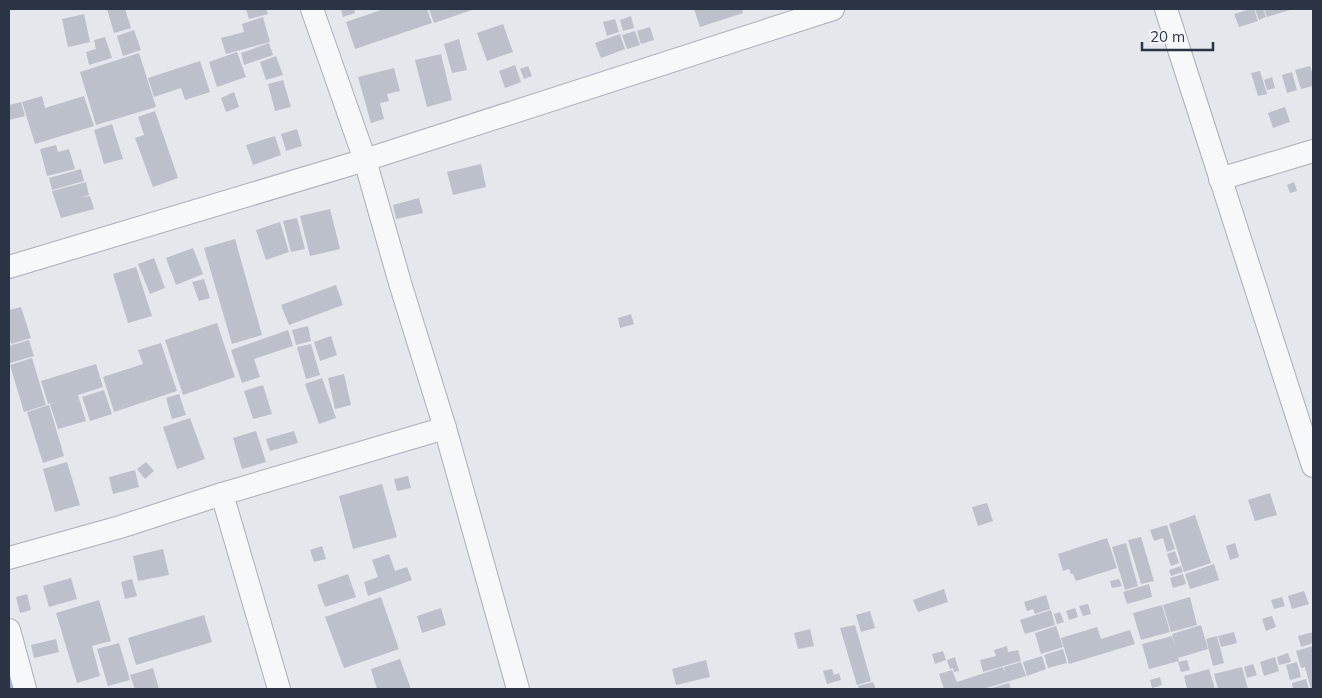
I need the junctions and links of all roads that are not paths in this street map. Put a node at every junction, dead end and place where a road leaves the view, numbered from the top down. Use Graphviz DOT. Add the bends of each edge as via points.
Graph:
graph roads {
  1 [pos="312,9"];
  2 [pos="833,9"];
  3 [pos="1166,9"];
  4 [pos="1313,151"];
  5 [pos="364,160"];
  6 [pos="1220,179"];
  7 [pos="9,267"];
  8 [pos="444,428"];
  9 [pos="1313,466"];
  10 [pos="222,494"];
  11 [pos="9,558"];
  12 [pos="9,630"];
  13 [pos="25,689"];
  14 [pos="279,689"];
  15 [pos="518,689"];
  1 -- 5 [label="street"];
  2 -- 5 [label="street"];
  3 -- 6 [label="street"];
  4 -- 6 [label="street"];
  5 -- 7 [label="street"];
  5 -- 8 [label="street"];
  6 -- 9 [label="street"];
  8 -- 10 [label="street"];
  8 -- 15 [label="street"];
  10 -- 11 [label="street"];
  10 -- 14 [label="street"];
  12 -- 13 [label="street"];
}
